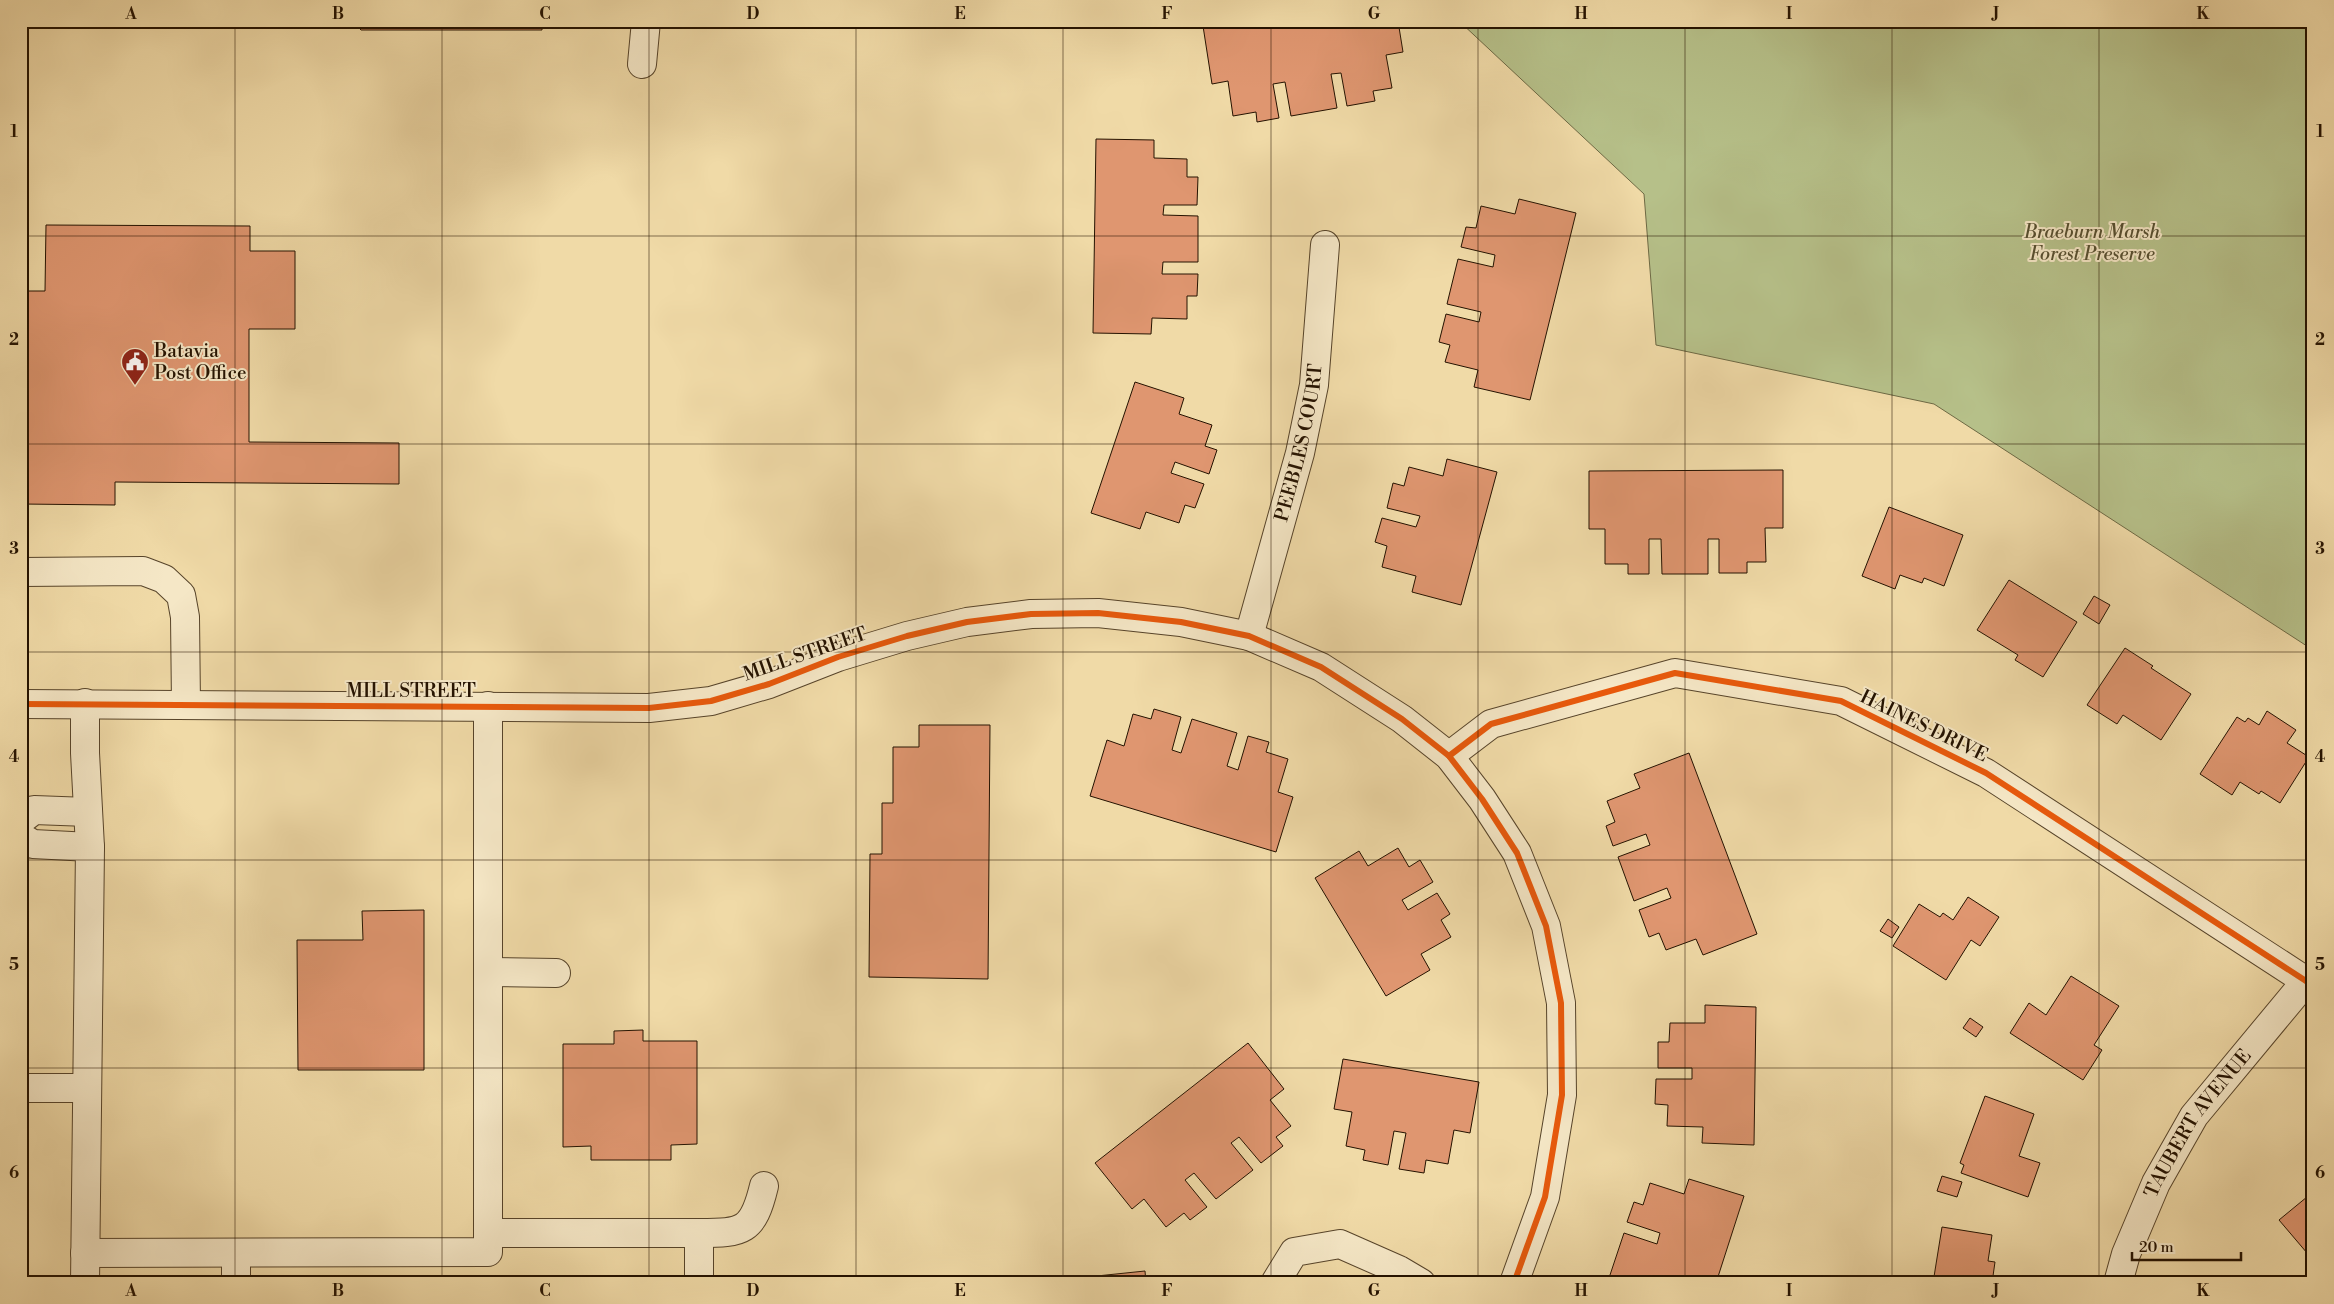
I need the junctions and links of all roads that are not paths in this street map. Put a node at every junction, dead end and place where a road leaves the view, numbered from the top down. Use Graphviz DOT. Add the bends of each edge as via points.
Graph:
graph roads {
  1 [pos="646,21"];
  2 [pos="642,64"];
  3 [pos="1325,245"];
  4 [pos="21,572"];
  5 [pos="1249,636"];
  6 [pos="21,704"];
  7 [pos="85,704"];
  8 [pos="186,705"];
  9 [pos="488,706"];
  10 [pos="1449,756"];
  11 [pos="88,812"];
  12 [pos="21,820"];
  13 [pos="21,837"];
  14 [pos="90,846"];
  15 [pos="488,972"];
  16 [pos="556,973"];
  17 [pos="2309,984"];
  18 [pos="21,1088"];
  19 [pos="85,1088"];
  20 [pos="764,1186"];
  21 [pos="488,1233"];
  22 [pos="699,1233"];
  23 [pos="236,1252"];
  24 [pos="85,1253"];
  25 [pos="85,1283"];
  26 [pos="236,1283"];
  27 [pos="699,1283"];
  28 [pos="1275,1283"];
  29 [pos="1421,1283"];
  30 [pos="1514,1283"];
  31 [pos="2118,1283"];
  1 -- 2 [label="street"];
  3 -- 5 [label="street, PEEBLES COURT" via="1314,385 1300,453"];
  4 -- 8 [label="street" via="143,571 164,579 181,595 185,617"];
  5 -- 9 [label="street, MILL STREET" via="1181,622 1108,614 1031,614 967,622 907,636 711,701 650,708"];
  5 -- 10 [label="street, MILL STREET" via="1321,667 1402,719"];
  6 -- 7 [label="street, MILL STREET"];
  7 -- 8 [label="street, MILL STREET"];
  7 -- 11 [label="street"];
  8 -- 9 [label="street, MILL STREET"];
  9 -- 15 [label="street"];
  10 -- 17 [label="street, HAINES DRIVE" via="1491,724 1675,673 1840,701 1986,773"];
  10 -- 30 [label="street, MILL STREET" via="1517,853 1546,926 1560,1003 1562,1095 1545,1197"];
  11 -- 12 [label="street" via="34,810"];
  11 -- 14 [label="street"];
  13 -- 14 [label="street" via="33,844"];
  14 -- 19 [label="street"];
  15 -- 16 [label="street"];
  15 -- 21 [label="street"];
  17 -- 31 [label="street, TAUBERT AVENUE" via="2194,1116 2156,1183 2126,1254"];
  18 -- 19 [label="street"];
  19 -- 24 [label="street"];
  20 -- 22 [label="street" via="758,1211 748,1225 732,1233"];
  21 -- 22 [label="street"];
  21 -- 23 [label="street" via="488,1252"];
  22 -- 27 [label="street"];
  23 -- 24 [label="street"];
  23 -- 26 [label="street"];
  24 -- 25 [label="street"];
  28 -- 29 [label="street" via="1294,1252 1340,1244"];
}
